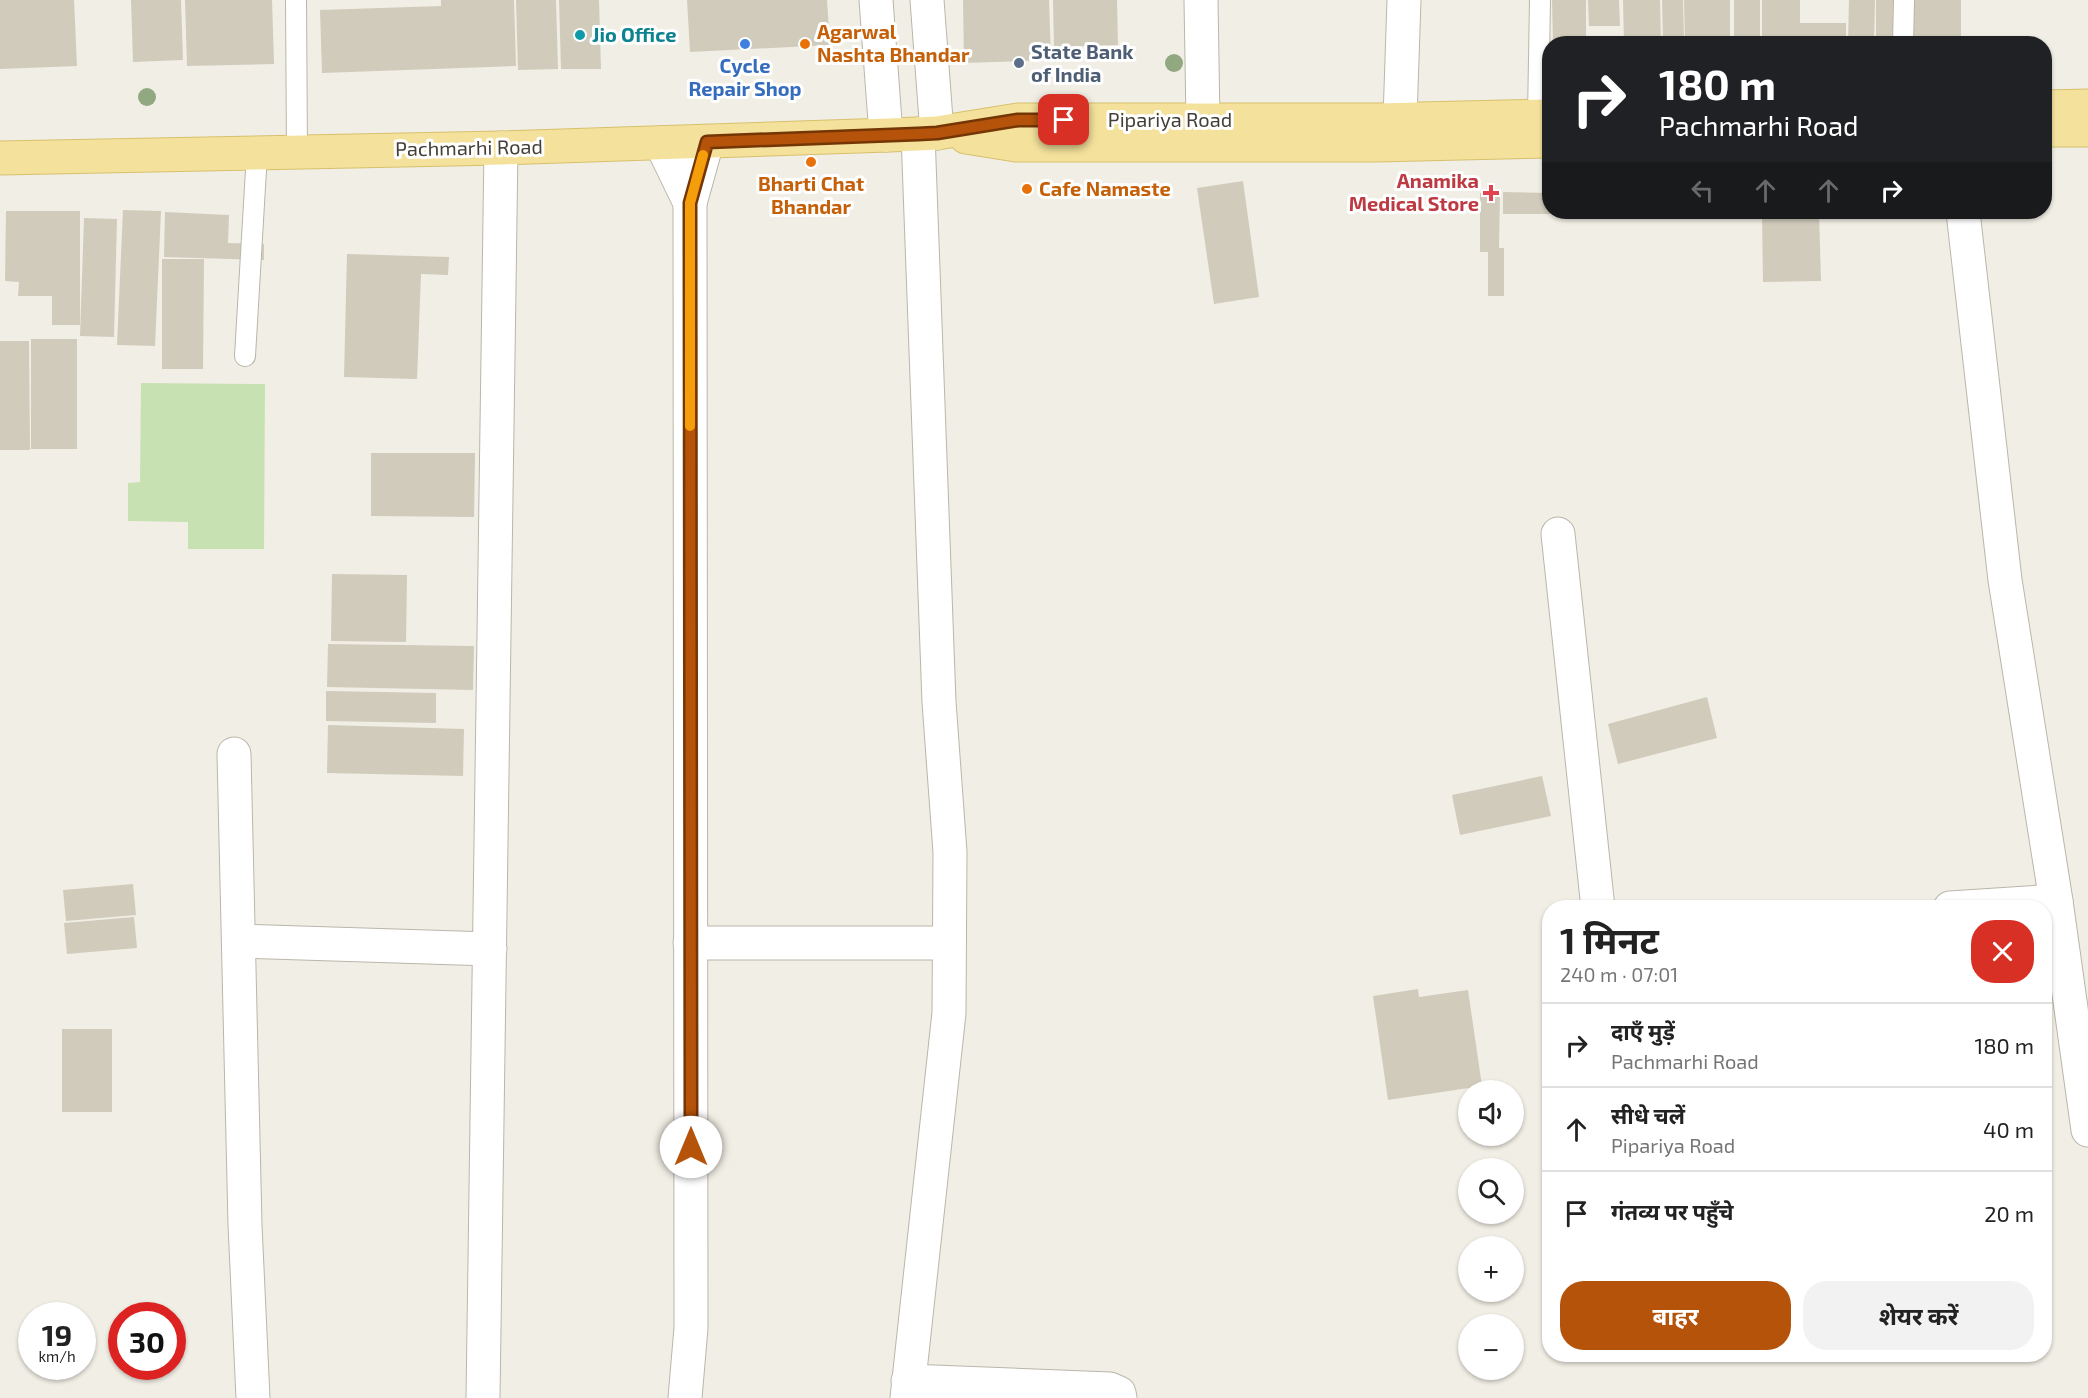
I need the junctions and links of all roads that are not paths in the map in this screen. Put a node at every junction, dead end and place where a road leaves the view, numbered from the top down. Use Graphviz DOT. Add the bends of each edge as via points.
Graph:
graph roads {
  1 [pos="296,0"];
  2 [pos="876,0"];
  3 [pos="927,0"];
  4 [pos="1201,0"];
  5 [pos="1404,0"];
  6 [pos="1540,0"];
  7 [pos="1904,0"];
  8 [pos="1903,36"];
  9 [pos="1542,42"];
  10 [pos="933,78"];
  11 [pos="882,82"];
  12 [pos="2088,106"];
  13 [pos="2052,107"];
  14 [pos="1400,119"];
  15 [pos="1203,121"];
  16 [pos="1542,125"];
  17 [pos="1542,125"];
  18 [pos="2052,130"];
  19 [pos="2088,130"];
  20 [pos="928,134"];
  21 [pos="886,135"];
  22 [pos="707,142"];
  23 [pos="661,143"];
  24 [pos="501,148"];
  25 [pos="297,152"];
  26 [pos="257,153"];
  27 [pos="0,158"];
  28 [pos="690,203"];
  29 [pos="1964,219"];
  30 [pos="245,356"];
  31 [pos="1558,534"];
  32 [pos="234,754"];
  33 [pos="1597,900"];
  34 [pos="2052,901"];
  35 [pos="2056,901"];
  36 [pos="239,940"];
  37 [pos="690,943"];
  38 [pos="949,943"];
  39 [pos="490,949"];
  40 [pos="2088,1130"];
  41 [pos="908,1390"];
  42 [pos="253,1398"];
  43 [pos="483,1398"];
  44 [pos="685,1398"];
  45 [pos="1120,1398"];
  1 -- 25 [label="lane"];
  2 -- 11 [label="street"];
  3 -- 10 [label="street"];
  4 -- 15 [label="street"];
  5 -- 14 [label="street"];
  6 -- 9 [label="lane"];
  7 -- 8 [label="lane"];
  10 -- 11 [label="street"];
  10 -- 20 [label="street"];
  11 -- 21 [label="street"];
  12 -- 13 [label="main road"];
  14 -- 15 [label="main road, Pipariya Road"];
  14 -- 16 [label="main road, Pipariya Road"];
  15 -- 20 [label="main road, Pipariya Road" via="1018,120"];
  17 -- 20 [label="main road, Pipariya Road" via="1376,145 1016,145"];
  18 -- 19 [label="main road"];
  20 -- 21 [label="main road, Pachmarhi Road"];
  20 -- 38 [label="street" via="939,702 950,852"];
  21 -- 22 [label="main road, Pachmarhi Road"];
  22 -- 23 [label="main road, Pachmarhi Road"];
  22 -- 28 [label="street"];
  23 -- 24 [label="main road, Pachmarhi Road"];
  23 -- 28 [label="street"];
  24 -- 25 [label="main road, Pachmarhi Road"];
  24 -- 39 [label="street"];
  25 -- 26 [label="main road, Pachmarhi Road"];
  26 -- 27 [label="main road, Pachmarhi Road"];
  26 -- 30 [label="lane"];
  28 -- 37 [label="street"];
  29 -- 35 [label="street" via="2005,580"];
  31 -- 33 [label="street"];
  32 -- 36 [label="street"];
  34 -- 35 [label="street"];
  35 -- 40 [label="street"];
  36 -- 39 [label="street"];
  36 -- 42 [label="street"];
  37 -- 38 [label="street"];
  37 -- 44 [label="street" via="692,1328"];
  38 -- 41 [label="street" via="948,1013"];
  39 -- 43 [label="street"];
  41 -- 45 [label="street" via="1110,1389 1119,1393"];
}
